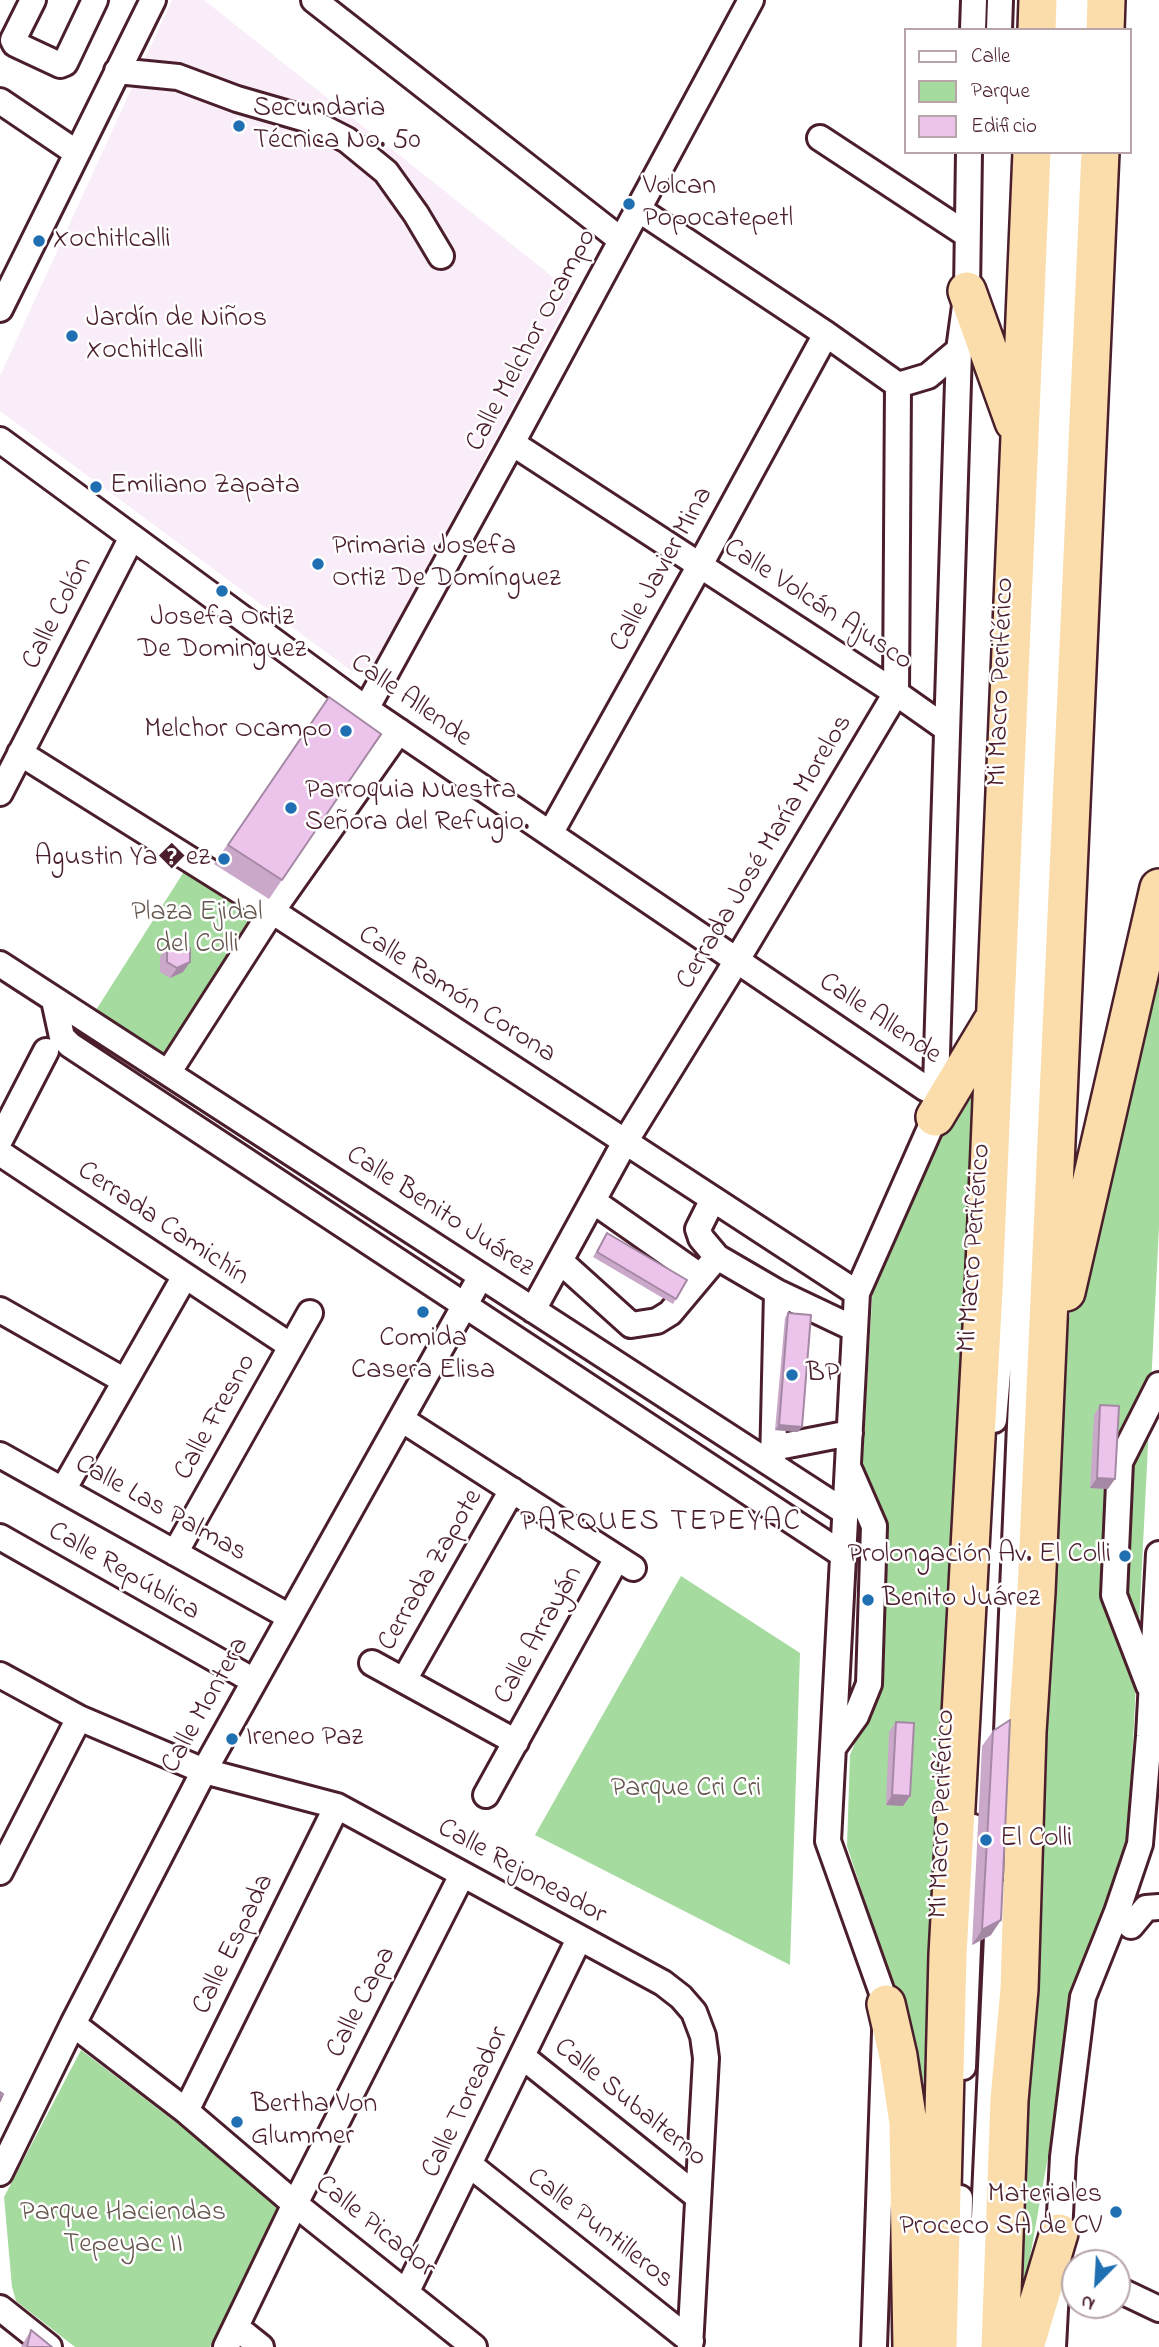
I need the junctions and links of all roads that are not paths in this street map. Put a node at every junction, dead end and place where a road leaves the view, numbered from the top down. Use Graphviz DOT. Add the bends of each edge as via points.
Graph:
graph roads {
  1 [pos="33,0"];
  2 [pos="94,0"];
  3 [pos="153,0"];
  4 [pos="314,0"];
  5 [pos="751,0"];
  6 [pos="974,0"];
  7 [pos="1000,0"];
  8 [pos="1038,0"];
  9 [pos="1058,0"];
  10 [pos="1082,0"];
  11 [pos="1107,0"];
  12 [pos="973,28"];
  13 [pos="999,28"];
  14 [pos="1037,28"];
  15 [pos="1058,28"];
  16 [pos="1080,28"];
  17 [pos="1105,28"];
  18 [pos="117,71"];
  19 [pos="0,101"];
  20 [pos="820,138"];
  21 [pos="76,153"];
  22 [pos="969,154"];
  23 [pos="1032,154"];
  24 [pos="1055,154"];
  25 [pos="1074,154"];
  26 [pos="1100,154"];
  27 [pos="638,209"];
  28 [pos="966,234"];
  29 [pos="621,240"];
  30 [pos="441,256"];
  31 [pos="967,291"];
  32 [pos="0,309"];
  33 [pos="826,334"];
  34 [pos="958,350"];
  35 [pos="898,385"];
  36 [pos="1019,439"];
  37 [pos="0,440"];
  38 [pos="512,443"];
  39 [pos="132,537"];
  40 [pos="700,565"];
  41 [pos="896,693"];
  42 [pos="366,709"];
  43 [pos="947,729"];
  44 [pos="399,731"];
  45 [pos="20,753"];
  46 [pos="0,793"];
  47 [pos="550,834"];
  48 [pos="1159,888"];
  49 [pos="272,911"];
  50 [pos="737,961"];
  51 [pos="0,964"];
  52 [pos="54,1000"];
  53 [pos="994,1018"];
  54 [pos="58,1048"];
  55 [pos="168,1073"];
  56 [pos="935,1105"];
  57 [pos="0,1140"];
  58 [pos="625,1142"];
  59 [pos="0,1153"];
  60 [pos="713,1199"];
  61 [pos="593,1201"];
  62 [pos="717,1257"];
  63 [pos="560,1261"];
  64 [pos="185,1276"];
  65 [pos="481,1276"];
  66 [pos="700,1276"];
  67 [pos="777,1292"];
  68 [pos="857,1293"];
  69 [pos="464,1305"];
  70 [pos="0,1310"];
  71 [pos="533,1310"];
  72 [pos="310,1313"];
  73 [pos="631,1325"];
  74 [pos="855,1329"];
  75 [pos="291,1346"];
  76 [pos="610,1360"];
  77 [pos="125,1381"];
  78 [pos="1159,1385"];
  79 [pos="591,1388"];
  80 [pos="1044,1403"];
  81 [pos="401,1419"];
  82 [pos="850,1433"];
  83 [pos="0,1455"];
  84 [pos="773,1456"];
  85 [pos="848,1467"];
  86 [pos="63,1490"];
  87 [pos="512,1490"];
  88 [pos="845,1512"];
  89 [pos="0,1537"];
  90 [pos="175,1553"];
  91 [pos="842,1554"];
  92 [pos="1159,1554"];
  93 [pos="290,1617"];
  94 [pos="372,1663"];
  95 [pos="0,1675"];
  96 [pos="404,1680"];
  97 [pos="254,1681"];
  98 [pos="1152,1693"];
  99 [pos="79,1718"];
  100 [pos="1155,1725"];
  101 [pos="516,1742"];
  102 [pos="834,1748"];
  103 [pos="204,1770"];
  104 [pos="486,1795"];
  105 [pos="1151,1802"];
  106 [pos="337,1806"];
  107 [pos="0,1871"];
  108 [pos="462,1875"];
  109 [pos="1159,1907"];
  110 [pos="1117,1912"];
  111 [pos="579,1939"];
  112 [pos="886,2004"];
  113 [pos="73,2024"];
  114 [pos="523,2057"];
  115 [pos="186,2111"];
  116 [pos="470,2165"];
  117 [pos="0,2173"];
  118 [pos="698,2197"];
  119 [pos="295,2204"];
  120 [pos="1059,2233"];
  121 [pos="1062,2249"];
  122 [pos="406,2293"];
  123 [pos="1131,2296"];
  124 [pos="1061,2301"];
  125 [pos="0,2308"];
  126 [pos="1159,2309"];
  127 [pos="231,2337"];
  128 [pos="691,2344"];
  129 [pos="49,2347"];
  130 [pos="261,2347"];
  131 [pos="474,2347"];
  132 [pos="874,2347"];
  133 [pos="912,2347"];
  134 [pos="938,2347"];
  135 [pos="957,2347"];
  136 [pos="978,2347"];
  137 [pos="1000,2347"];
  138 [pos="1025,2347"];
  139 [pos="1053,2347"];
  1 -- 2 [label="street" via="13,40 60,65 65,63"];
  3 -- 18 [label="street"];
  4 -- 29 [label="street"];
  5 -- 27 [label="street, Calle Melchor Ocampo"];
  6 -- 12 [label="street"];
  7 -- 13 [label="street"];
  8 -- 14 [label="highway"];
  9 -- 15 [label="street"];
  10 -- 16 [label="street"];
  11 -- 17 [label="highway"];
  18 -- 21 [label="street"];
  18 -- 30 [label="street" via="178,77 306,119 347,140 386,172"];
  19 -- 21 [label="street"];
  20 -- 28 [label="street"];
  21 -- 32 [label="street"];
  22 -- 28 [label="street"];
  23 -- 36 [label="highway"];
  24 -- 135 [label="street, Mi Macro Periférico" via="1009,1241 990,1477 976,1745 960,2140"];
  25 -- 136 [label="street, Mi Macro Periférico"];
  26 -- 80 [label="highway"];
  27 -- 29 [label="street, Calle Melchor Ocampo"];
  27 -- 33 [label="street"];
  28 -- 31 [label="street"];
  29 -- 38 [label="street, Calle Melchor Ocampo"];
  31 -- 34 [label="street"];
  31 -- 36 [label="highway"];
  33 -- 35 [label="street"];
  33 -- 40 [label="street, Calle Javier Mina"];
  34 -- 35 [label="street" via="928,376"];
  34 -- 43 [label="street"];
  35 -- 41 [label="street"];
  36 -- 53 [label="highway"];
  37 -- 39 [label="street, Calle Allende"];
  38 -- 40 [label="street, Calle Volcán Ajusco"];
  38 -- 42 [label="street, Calle Melchor Ocampo"];
  39 -- 42 [label="street, Calle Allende"];
  39 -- 45 [label="street, Calle Colón"];
  40 -- 41 [label="street, Calle Volcán Ajusco"];
  40 -- 47 [label="street, Calle Javier Mina"];
  41 -- 43 [label="street, Calle Volcán Ajusco"];
  41 -- 50 [label="street, Cerrada José María Morelos"];
  42 -- 44 [label="street, Calle Allende"];
  43 -- 56 [label="street"];
  44 -- 47 [label="street, Calle Allende"];
  44 -- 49 [label="street"];
  45 -- 46 [label="street, Calle Colón"];
  45 -- 49 [label="street, Calle Ramón Corona"];
  47 -- 50 [label="street, Calle Allende"];
  48 -- 80 [label="highway"];
  49 -- 55 [label="street"];
  49 -- 58 [label="street, Calle Ramón Corona"];
  50 -- 56 [label="street, Calle Allende" via="925,1088"];
  50 -- 58 [label="street, Cerrada José María Morelos"];
  51 -- 52 [label="street, Calle Benito Juárez"];
  52 -- 54 [label="street" via="62,1037"];
  52 -- 55 [label="street, Calle Benito Juárez"];
  53 -- 56 [label="highway"];
  53 -- 134 [label="highway" via="948,1955"];
  54 -- 57 [label="street"];
  54 -- 69 [label="street"];
  55 -- 65 [label="street, Calle Benito Juárez"];
  56 -- 68 [label="street"];
  58 -- 60 [label="street, Calle Ramón Corona"];
  58 -- 61 [label="street, Cerrada José María Morelos"];
  59 -- 64 [label="street, Cerrada Camichín"];
  60 -- 62 [label="street" via="698,1229"];
  60 -- 68 [label="street, Calle Ramón Corona"];
  61 -- 63 [label="street, Cerrada José María Morelos"];
  61 -- 66 [label="street"];
  62 -- 66 [label="street"];
  62 -- 67 [label="street"];
  63 -- 71 [label="street, Cerrada José María Morelos"];
  63 -- 73 [label="street"];
  64 -- 75 [label="street, Cerrada Camichín"];
  64 -- 77 [label="street"];
  65 -- 69 [label="street, Calle Montera"];
  65 -- 71 [label="street, Calle Benito Juárez"];
  66 -- 73 [label="street" via="670,1314"];
  67 -- 74 [label="street"];
  67 -- 84 [label="street"];
  68 -- 74 [label="street"];
  69 -- 79 [label="street"];
  69 -- 81 [label="street, Calle Montera"];
  70 -- 77 [label="street"];
  71 -- 76 [label="street, Calle Benito Juárez"];
  72 -- 75 [label="street, Calle Fresno"];
  73 -- 76 [label="street"];
  74 -- 82 [label="street"];
  75 -- 90 [label="street, Calle Fresno"];
  76 -- 79 [label="street"];
  76 -- 84 [label="street, Calle Benito Juárez"];
  77 -- 86 [label="street"];
  78 -- 98 [label="street" via="1120,1462 1114,1595"];
  79 -- 91 [label="street"];
  80 -- 137 [label="highway"];
  81 -- 87 [label="street"];
  81 -- 93 [label="street, Calle Montera"];
  82 -- 84 [label="street"];
  82 -- 85 [label="street"];
  83 -- 86 [label="street, Calle Las Palmas"];
  84 -- 88 [label="street, Calle Benito Juárez"];
  85 -- 88 [label="street"];
  85 -- 102 [label="street" via="874,1526 869,1684 856,1716"];
  86 -- 90 [label="street, Calle Las Palmas"];
  87 -- 96 [label="street, Cerrada Zapote"];
  87 -- 101 [label="street, Calle Arrayán" via="625,1563"];
  88 -- 91 [label="street"];
  89 -- 97 [label="street, Calle República"];
  90 -- 93 [label="street, Calle Las Palmas"];
  91 -- 102 [label="street"];
  92 -- 98 [label="street"];
  93 -- 97 [label="street, Calle Montera"];
  94 -- 96 [label="street"];
  95 -- 99 [label="street, Calle Rejoneador"];
  96 -- 101 [label="street"];
  97 -- 103 [label="street, Calle Montera"];
  98 -- 100 [label="street"];
  99 -- 103 [label="street, Calle Rejoneador"];
  99 -- 107 [label="street"];
  100 -- 105 [label="street"];
  101 -- 104 [label="street, Calle Arrayán"];
  102 -- 112 [label="street" via="828,1841"];
  103 -- 106 [label="street, Calle Rejoneador"];
  103 -- 113 [label="street, Calle Montera"];
  105 -- 110 [label="street"];
  106 -- 108 [label="street, Calle Rejoneador"];
  106 -- 115 [label="street, Calle Espada"];
  108 -- 111 [label="street, Calle Rejoneador"];
  108 -- 119 [label="street, Calle Capa"];
  109 -- 110 [label="street" via="1146,1908 1131,1926"];
  110 -- 120 [label="street" via="1083,1997 1063,2157"];
  111 -- 114 [label="street, Calle Toreador"];
  111 -- 118 [label="street, Calle Rejoneador" via="663,1983 694,2012 706,2057"];
  112 -- 132 [label="street"];
  112 -- 133 [label="highway" via="908,2123"];
  113 -- 115 [label="street, Calle Picador"];
  113 -- 117 [label="street, Calle Montera"];
  114 -- 116 [label="street, Calle Toreador"];
  114 -- 118 [label="street, Calle Subalterno"];
  115 -- 119 [label="street, Calle Picador"];
  116 -- 122 [label="street, Calle Toreador"];
  116 -- 128 [label="street, Calle Puntilleros"];
  118 -- 128 [label="street, Calle Rejoneador"];
  119 -- 122 [label="street, Calle Picador"];
  119 -- 127 [label="street, Calle Capa"];
  120 -- 121 [label="street"];
  120 -- 138 [label="highway"];
  122 -- 131 [label="street, Calle Picador"];
  123 -- 126 [label="street"];
  124 -- 139 [label="street"];
  125 -- 129 [label="street"];
  127 -- 130 [label="street"];
}
